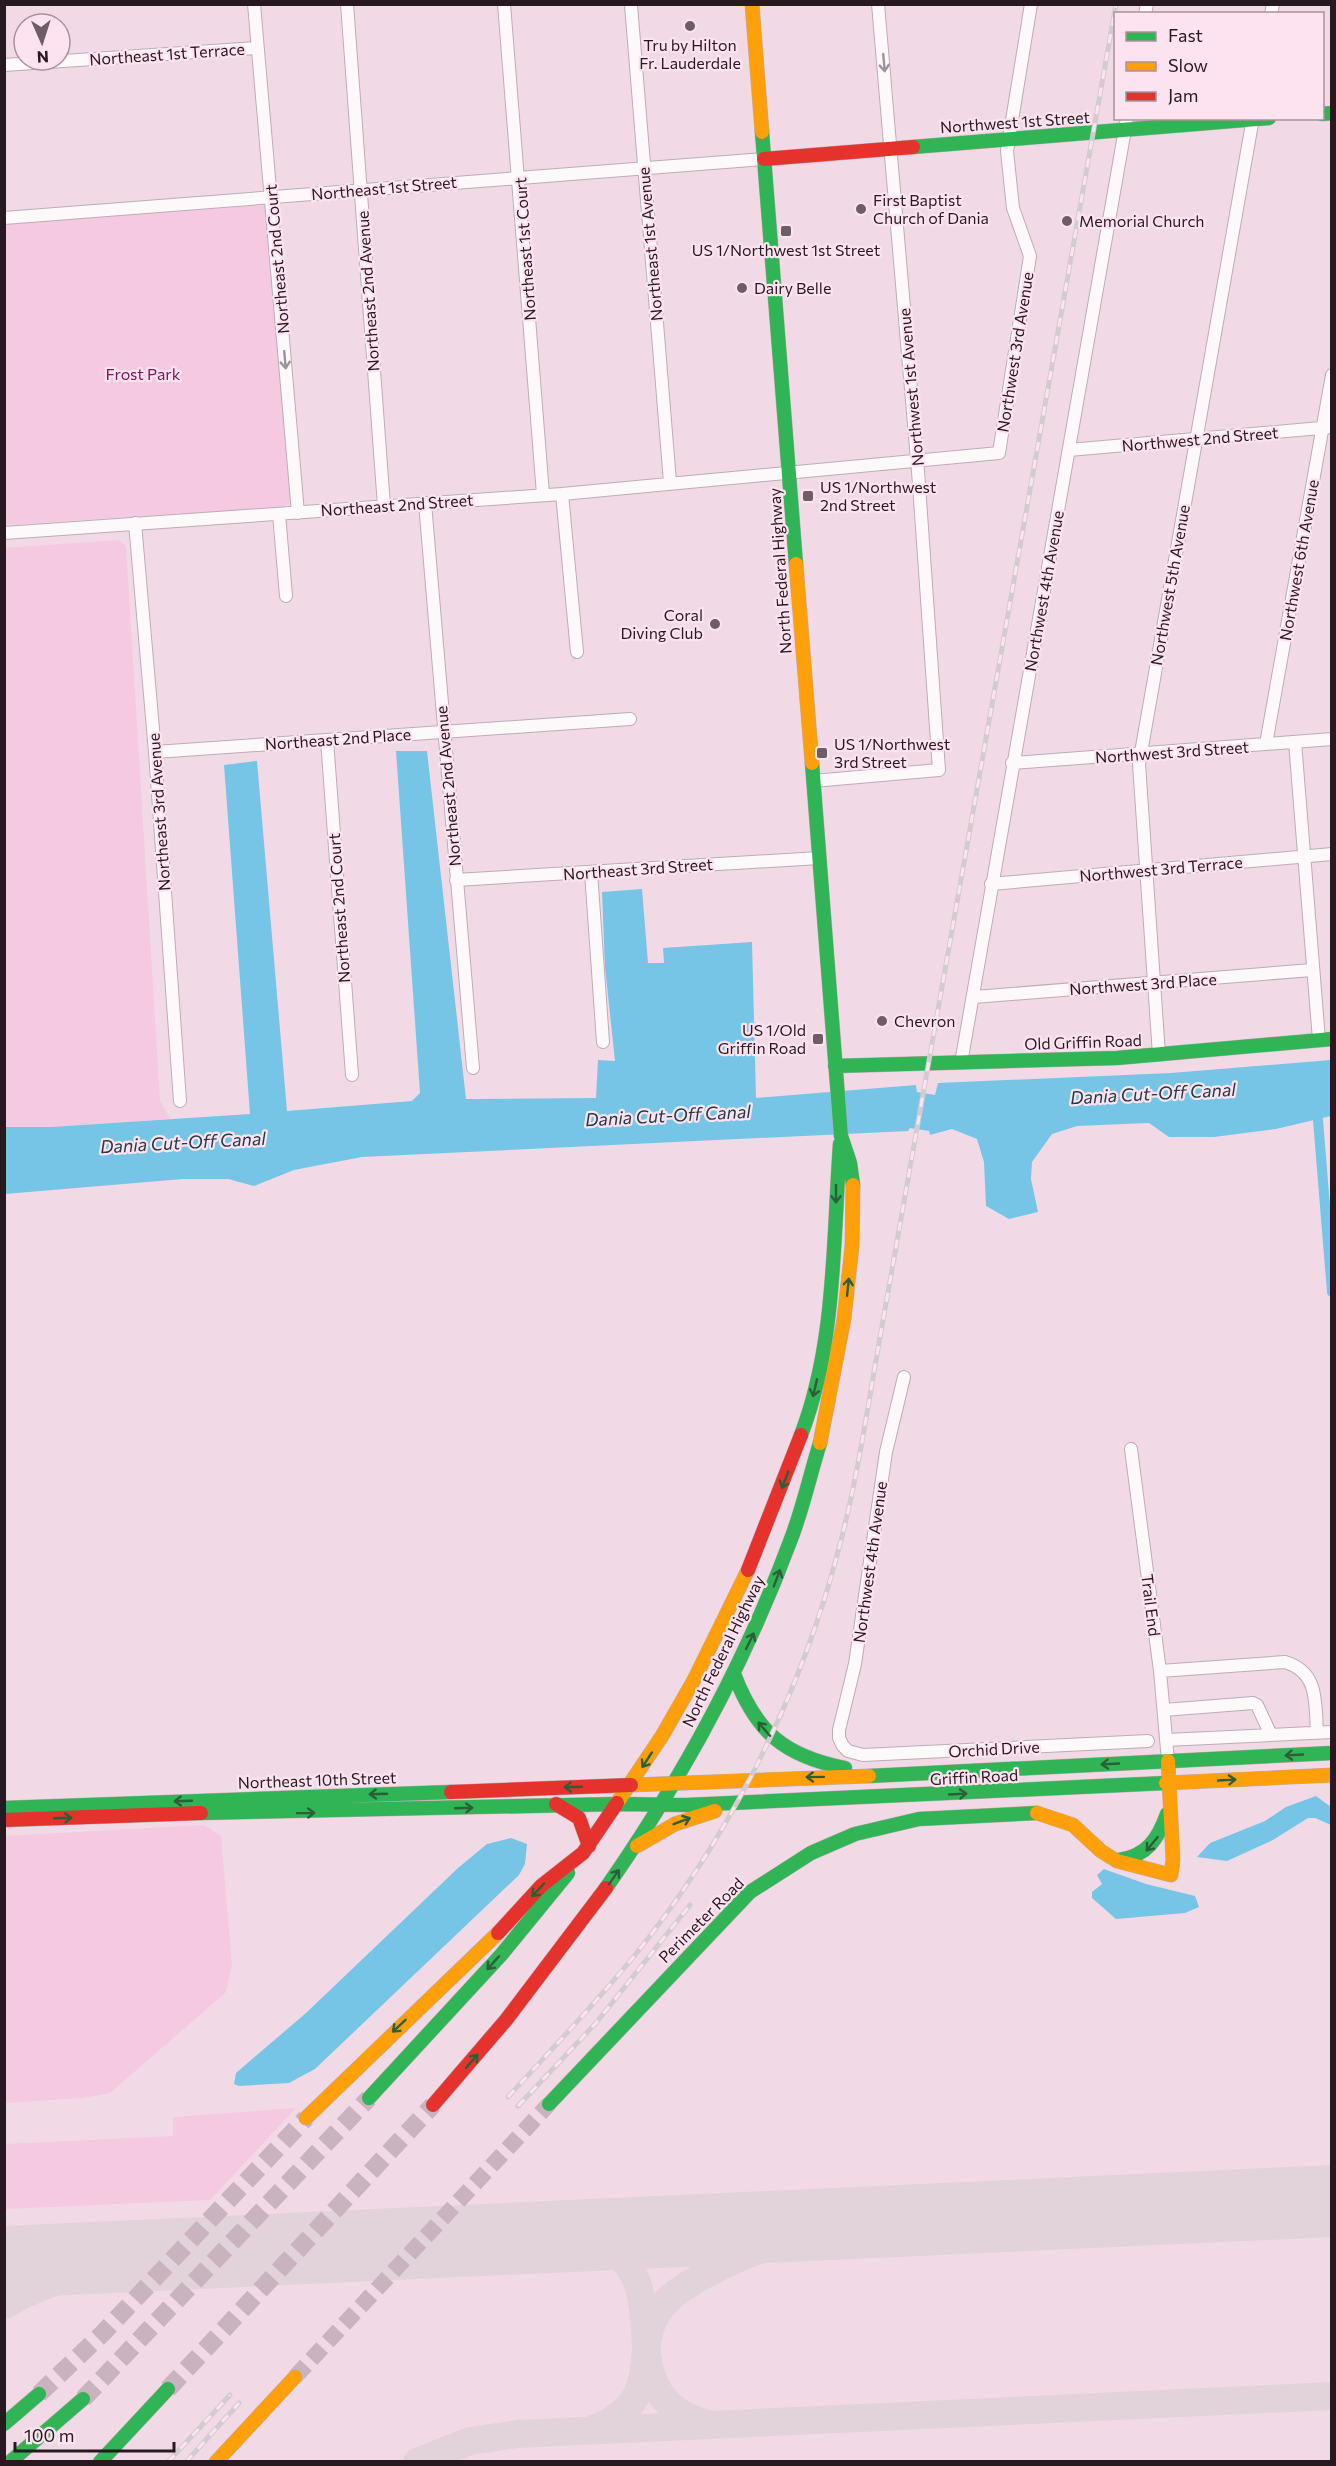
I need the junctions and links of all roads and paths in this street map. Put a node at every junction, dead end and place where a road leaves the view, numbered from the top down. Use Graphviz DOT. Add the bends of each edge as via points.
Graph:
graph roads {
  1 [pos="254,4"];
  2 [pos="346,4"];
  3 [pos="504,4"];
  4 [pos="752,4"];
  5 [pos="878,4"];
  6 [pos="1031,4"];
  7 [pos="631,5"];
  8 [pos="257,48"];
  9 [pos="4,65"];
  10 [pos="1232,120"];
  11 [pos="1253,120"];
  12 [pos="1126,125"];
  13 [pos="1008,137"];
  14 [pos="892,147"];
  15 [pos="764,159"];
  16 [pos="644,168"];
  17 [pos="519,177"];
  18 [pos="361,190"];
  19 [pos="272,197"];
  20 [pos="4,218"];
  21 [pos="1332,375"];
  22 [pos="1327,428"];
  23 [pos="1196,440"];
  24 [pos="1069,450"];
  25 [pos="917,460"];
  26 [pos="789,471"];
  27 [pos="670,483"];
  28 [pos="543,494"];
  29 [pos="562,494"];
  30 [pos="425,503"];
  31 [pos="384,506"];
  32 [pos="298,513"];
  33 [pos="279,514"];
  34 [pos="135,523"];
  35 [pos="4,533"];
  36 [pos="286,596"];
  37 [pos="577,651"];
  38 [pos="630,719"];
  39 [pos="442,732"];
  40 [pos="1332,739"];
  41 [pos="327,740"];
  42 [pos="1295,742"];
  43 [pos="1266,744"];
  44 [pos="155,752"];
  45 [pos="1141,755"];
  46 [pos="1012,763"];
  47 [pos="813,781"];
  48 [pos="1332,854"];
  49 [pos="1305,856"];
  50 [pos="819,858"];
  51 [pos="1147,871"];
  52 [pos="591,872"];
  53 [pos="456,880"];
  54 [pos="991,884"];
  55 [pos="1312,970"];
  56 [pos="1155,984"];
  57 [pos="974,997"];
  58 [pos="1325,1040"];
  59 [pos="603,1042"];
  60 [pos="1159,1055"];
  61 [pos="961,1063"];
  62 [pos="836,1066"];
  63 [pos="473,1068"];
  64 [pos="352,1076"];
  65 [pos="180,1101"];
  66 [pos="841,1136"];
  67 [pos="904,1377"];
  68 [pos="805,1425"];
  69 [pos="823,1435"];
  70 [pos="1131,1449"];
  71 [pos="1160,1671"];
  72 [pos="734,1674"];
  73 [pos="1164,1710"];
  74 [pos="1317,1732"];
  75 [pos="1332,1732"];
  76 [pos="1271,1735"];
  77 [pos="1166,1740"];
  78 [pos="1148,1742"];
  79 [pos="843,1746"];
  80 [pos="1332,1753"];
  81 [pos="1167,1761"];
  82 [pos="894,1775"];
  83 [pos="1332,1775"];
  84 [pos="673,1784"];
  85 [pos="1169,1784"];
  86 [pos="631,1785"];
  87 [pos="556,1804"];
  88 [pos="618,1804"];
  89 [pos="736,1804"];
  90 [pos="660,1805"];
  91 [pos="4,1808"];
  92 [pos="1170,1808"];
  93 [pos="139,1809"];
  94 [pos="4,1820"];
  95 [pos="633,1849"];
  96 [pos="586,1850"];
  97 [pos="1117,1861"];
  98 [pos="369,2098"];
  99 [pos="549,2104"];
  100 [pos="433,2105"];
  101 [pos="306,2118"];
  102 [pos="295,2377"];
  103 [pos="168,2389"];
  104 [pos="39,2394"];
  105 [pos="83,2399"];
  106 [pos="4,2424"];
  107 [pos="10,2462"];
  108 [pos="100,2462"];
  109 [pos="216,2462"];
  1 -- 8 [label="street, Northeast 2nd Court"];
  2 -- 18 [label="street, Northeast 2nd Avenue"];
  3 -- 17 [label="street, Northeast 1st Court"];
  4 -- 15 [label="main road, North Federal Highway"];
  5 -- 14 [label="street, Northwest 1st Avenue, one-way"];
  6 -- 13 [label="street, Northwest 3rd Avenue"];
  7 -- 16 [label="street, Northeast 1st Avenue"];
  8 -- 9 [label="street, Northeast 1st Terrace"];
  8 -- 19 [label="street, Northeast 2nd Court"];
  10 -- 12 [label="main road, Northwest 1st Street"];
  11 -- 23 [label="street, Northwest 5th Avenue"];
  12 -- 13 [label="main road, Northwest 1st Street"];
  12 -- 24 [label="street, Northwest 4th Avenue"];
  13 -- 14 [label="main road, Northwest 1st Street"];
  13 -- 25 [label="street, Northwest 3rd Avenue" via="1013,208 1030,256 999,453"];
  14 -- 15 [label="main road, Northwest 1st Street"];
  14 -- 25 [label="street, Northwest 1st Avenue"];
  15 -- 16 [label="street, Northeast 1st Street"];
  15 -- 26 [label="main road, North Federal Highway"];
  16 -- 17 [label="street, Northeast 1st Street"];
  16 -- 27 [label="street, Northeast 1st Avenue"];
  17 -- 18 [label="street, Northeast 1st Street"];
  17 -- 28 [label="street, Northeast 1st Court"];
  18 -- 19 [label="street, Northeast 1st Street"];
  18 -- 31 [label="street, Northeast 2nd Avenue"];
  19 -- 20 [label="street, Northeast 1st Street"];
  19 -- 32 [label="street, Northeast 2nd Court, one-way"];
  21 -- 22 [label="street, Northwest 6th Avenue"];
  22 -- 23 [label="street, Northwest 2nd Street"];
  22 -- 43 [label="street, Northwest 6th Avenue"];
  23 -- 24 [label="street, Northwest 2nd Street"];
  23 -- 45 [label="street, Northwest 5th Avenue"];
  24 -- 46 [label="street, Northwest 4th Avenue"];
  25 -- 26 [label="street"];
  25 -- 47 [label="street, Northwest 1st Avenue" via="939,770"];
  26 -- 27 [label="street, Northeast 2nd Street"];
  26 -- 47 [label="main road, North Federal Highway"];
  27 -- 29 [label="street, Northeast 2nd Street"];
  28 -- 29 [label="street, Northeast 2nd Street"];
  28 -- 30 [label="street, Northeast 2nd Street"];
  29 -- 37 [label="street"];
  30 -- 31 [label="street, Northeast 2nd Street"];
  30 -- 39 [label="street, Northeast 2nd Avenue"];
  31 -- 32 [label="street, Northeast 2nd Street"];
  32 -- 33 [label="street, Northeast 2nd Street"];
  33 -- 34 [label="street, Northeast 2nd Street"];
  33 -- 36 [label="street"];
  34 -- 35 [label="street, Northeast 2nd Street"];
  34 -- 44 [label="street, Northeast 3rd Avenue"];
  38 -- 39 [label="street, Northeast 2nd Place"];
  39 -- 41 [label="street, Northeast 2nd Place"];
  39 -- 53 [label="street, Northeast 2nd Avenue"];
  40 -- 42 [label="street, Northwest 3rd Street"];
  41 -- 44 [label="street, Northeast 2nd Place"];
  41 -- 64 [label="street, Northeast 2nd Court"];
  42 -- 43 [label="street, Northwest 3rd Street"];
  42 -- 49 [label="street"];
  43 -- 45 [label="street, Northwest 3rd Street"];
  44 -- 65 [label="street, Northeast 3rd Avenue"];
  45 -- 46 [label="street, Northwest 3rd Street"];
  45 -- 51 [label="street, Northwest 5th Avenue"];
  46 -- 54 [label="street, Northwest 4th Avenue"];
  47 -- 50 [label="main road, North Federal Highway"];
  48 -- 49 [label="street, Northwest 3rd Terrace"];
  49 -- 51 [label="street, Northwest 3rd Terrace"];
  49 -- 55 [label="street"];
  50 -- 52 [label="street, Northeast 3rd Street"];
  50 -- 62 [label="main road, North Federal Highway"];
  51 -- 54 [label="street, Northwest 3rd Terrace"];
  51 -- 56 [label="street, Northwest 5th Avenue"];
  52 -- 53 [label="street, Northeast 3rd Street"];
  52 -- 59 [label="street"];
  53 -- 63 [label="street, Northeast 2nd Avenue"];
  54 -- 57 [label="street, Northwest 4th Avenue"];
  55 -- 56 [label="street, Northwest 3rd Place"];
  55 -- 58 [label="street"];
  56 -- 57 [label="street, Northwest 3rd Place"];
  56 -- 60 [label="street, Northwest 5th Avenue"];
  57 -- 61 [label="street, Northwest 4th Avenue"];
  58 -- 60 [label="main road, Old Griffin Road"];
  60 -- 61 [label="main road, Old Griffin Road"];
  61 -- 62 [label="main road, Old Griffin Road"];
  62 -- 66 [label="main road, North Federal Highway"];
  66 -- 68 [label="main road, North Federal Highway, one-way" via="828,1316"];
  69 -- 66 [label="main road, North Federal Highway, one-way" via="841,1345 849,1271 852,1172"];
  67 -- 79 [label="street, Northwest 4th Avenue" via="886,1452 855,1664 839,1730"];
  68 -- 69 [label="street"];
  68 -- 86 [label="main road, North Federal Highway, one-way" via="725,1622"];
  72 -- 69 [label="main road, North Federal Highway, one-way" via="766,1608 798,1523"];
  70 -- 71 [label="street, Trail End"];
  71 -- 73 [label="street, Trail End"];
  71 -- 74 [label="street" via="1285,1662 1297,1665 1314,1688"];
  82 -- 72 [label="main road, one-way" via="819,1764 784,1747 751,1714"];
  72 -- 84 [label="main road, North Federal Highway"];
  73 -- 76 [label="street" via="1253,1702"];
  73 -- 77 [label="street, Trail End"];
  74 -- 75 [label="street"];
  74 -- 76 [label="street"];
  76 -- 77 [label="street"];
  77 -- 81 [label="street, Trail End"];
  78 -- 79 [label="street, Orchid Drive" via="863,1755"];
  80 -- 81 [label="main road, Griffin Road, one-way"];
  81 -- 82 [label="main road, Griffin Road, one-way"];
  81 -- 85 [label="main road, Perimeter Road"];
  82 -- 84 [label="main road, Griffin Road, one-way"];
  85 -- 83 [label="main road, Griffin Road, one-way"];
  84 -- 86 [label="main road, Griffin Road"];
  84 -- 90 [label="main road, North Federal Highway"];
  89 -- 85 [label="main road, Griffin Road, one-way"];
  85 -- 92 [label="main road, Perimeter Road"];
  86 -- 88 [label="main road, North Federal Highway"];
  86 -- 93 [label="main road, Northeast 10th Street, one-way"];
  87 -- 88 [label="main road, Northeast 10th Street"];
  93 -- 87 [label="main road, Northeast 10th Street, one-way" via="363,1812"];
  87 -- 96 [label="main road" via="579,1818"];
  88 -- 90 [label="main road, Griffin Road"];
  88 -- 96 [label="main road, North Federal Highway"];
  89 -- 90 [label="main road, Griffin Road"];
  95 -- 89 [label="main road, one-way" via="675,1824"];
  90 -- 95 [label="main road, North Federal Highway"];
  91 -- 93 [label="main road, Northeast 10th Street"];
  92 -- 97 [label="main road, Perimeter Road, one-way" via="1150,1849"];
  92 -- 97 [label="main road, Perimeter Road" via="1171,1875"];
  94 -- 93 [label="main road, Northeast 10th Street, one-way"];
  100 -- 95 [label="main road, North Federal Highway, one-way" via="532,1989"];
  96 -- 98 [label="main road, North Federal Highway, one-way" via="501,1955"];
  96 -- 101 [label="main road, one-way" via="541,1886"];
  97 -- 99 [label="main road, Perimeter Road" via="1065,1821 1029,1812 919,1818 878,1826 834,1842 771,1877 732,1908"];
  102 -- 109 [label="main road"];
  103 -- 108 [label="main road"];
  104 -- 106 [label="main road"];
  105 -- 107 [label="main road"];
}
